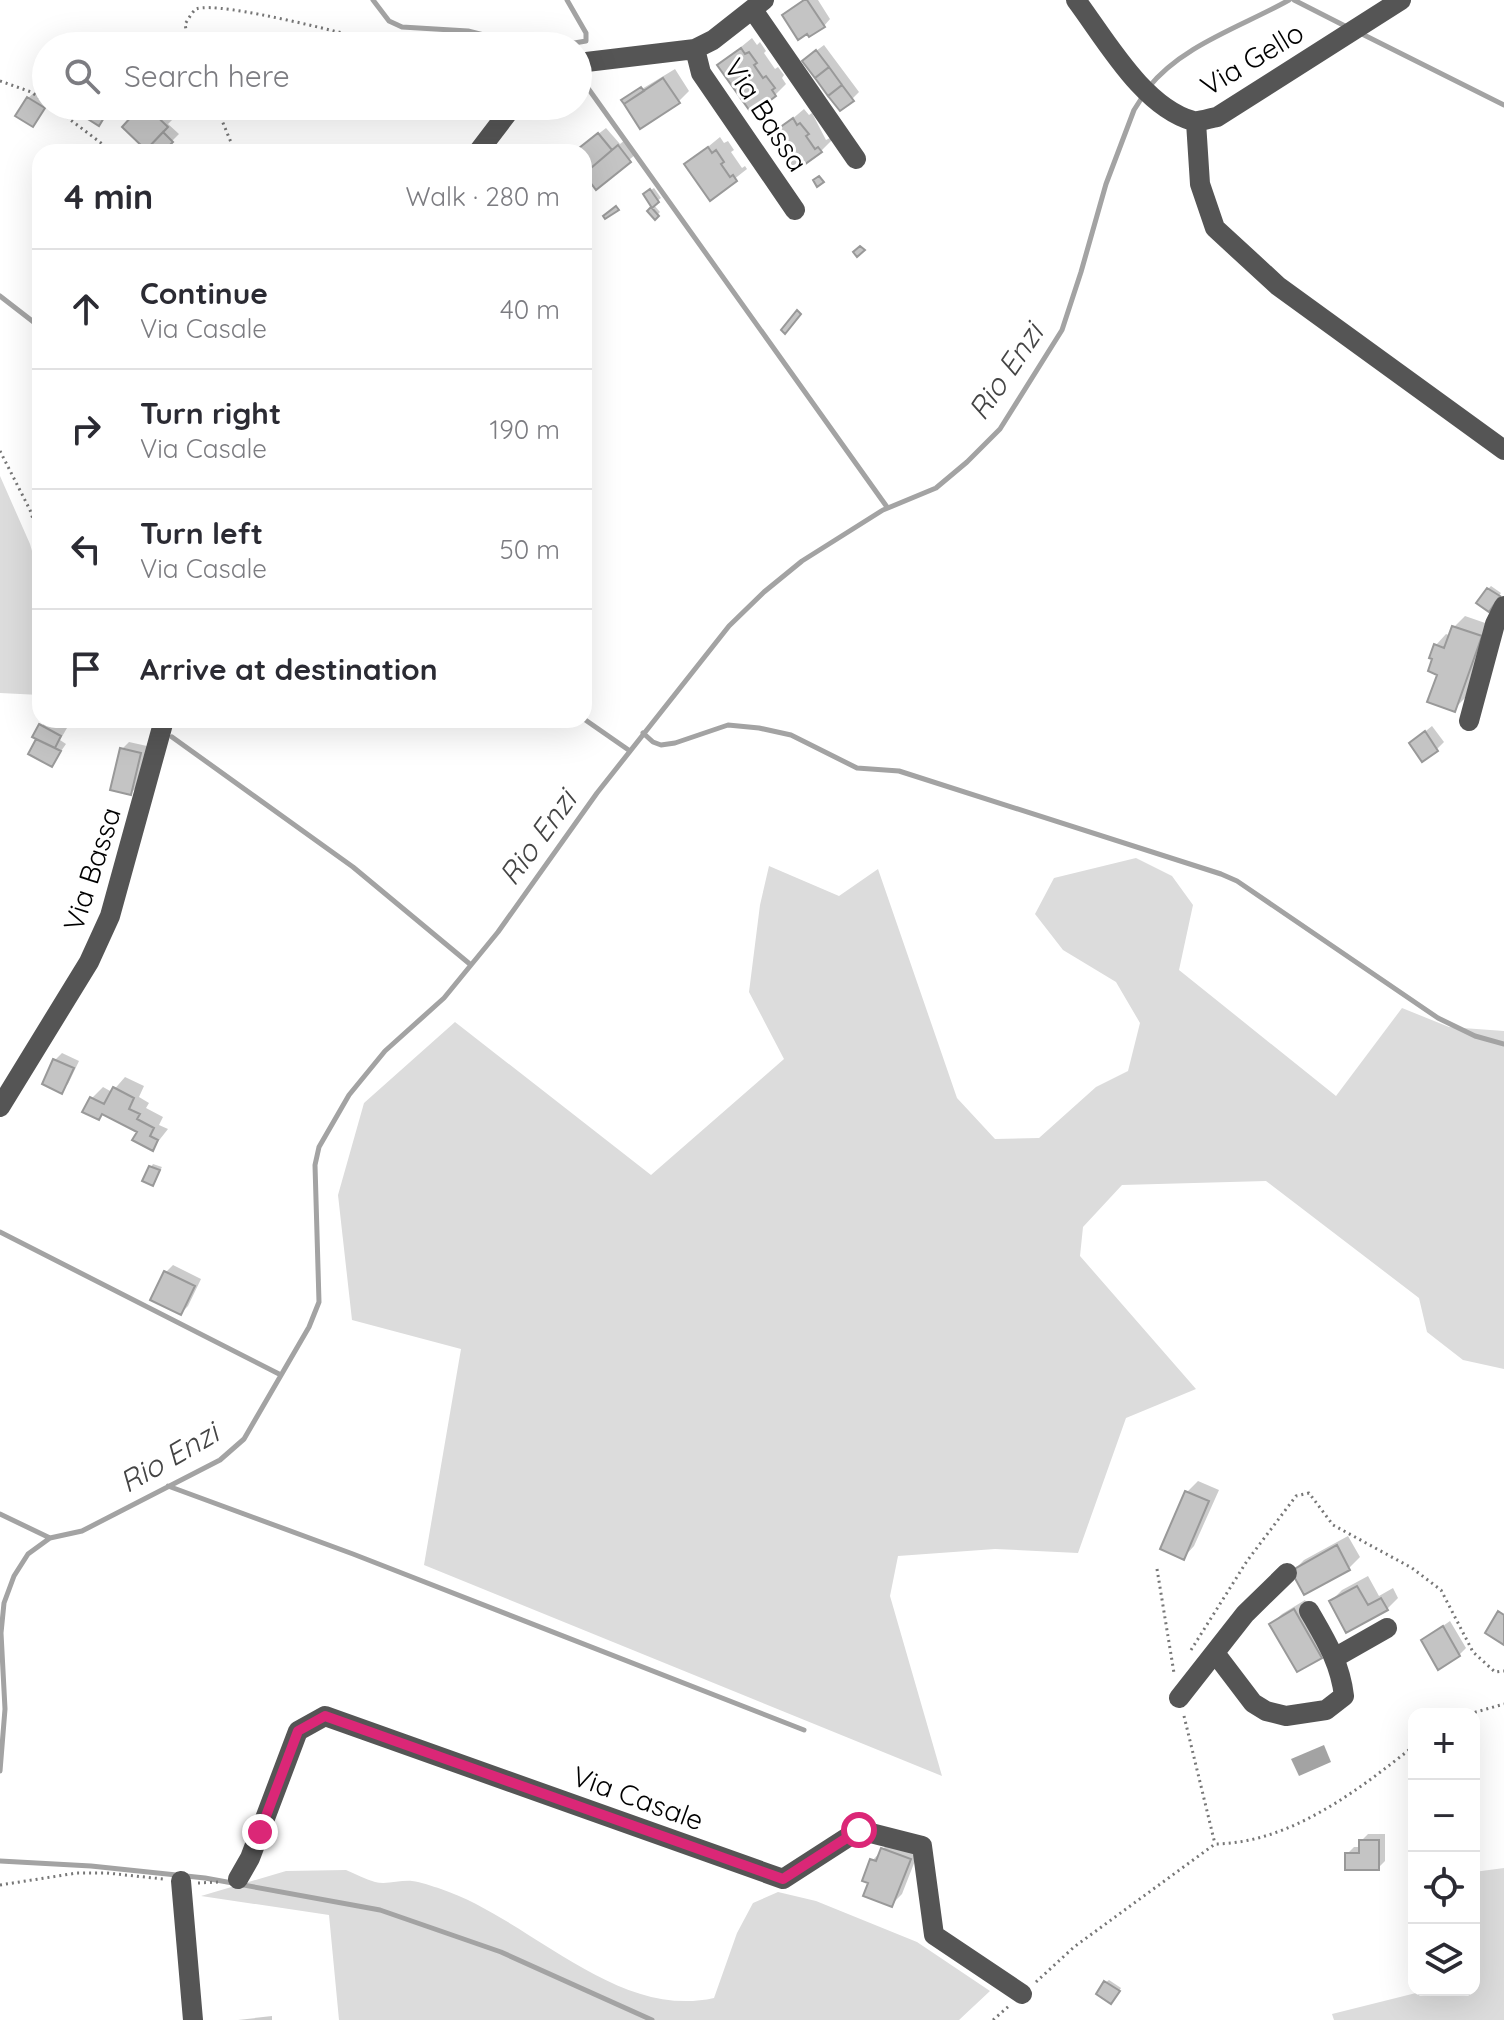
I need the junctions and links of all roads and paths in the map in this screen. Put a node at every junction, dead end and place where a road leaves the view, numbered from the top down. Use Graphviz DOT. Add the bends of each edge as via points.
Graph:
graph roads {
  1 [pos="1076,0"];
  2 [pos="1401,0"];
  3 [pos="759,5"];
  4 [pos="186,32"];
  5 [pos="344,32"];
  6 [pos="695,49"];
  7 [pos="592,61"];
  8 [pos="0,81"];
  9 [pos="32,93"];
  10 [pos="71,120"];
  11 [pos="222,120"];
  12 [pos="502,120"];
  13 [pos="1196,122"];
  14 [pos="102,144"];
  15 [pos="232,144"];
  16 [pos="484,144"];
  17 [pos="856,159"];
  18 [pos="795,210"];
  19 [pos="1504,450"];
  20 [pos="0,451"];
  21 [pos="32,519"];
  22 [pos="1504,606"];
  23 [pos="1469,721"];
  24 [pos="162,728"];
  25 [pos="0,1107"];
  26 [pos="1157,1569"];
  27 [pos="1287,1573"];
  28 [pos="1309,1611"];
  29 [pos="1387,1628"];
  30 [pos="1215,1653"];
  31 [pos="1336,1657"];
  32 [pos="1174,1677"];
  33 [pos="1179,1698"];
  34 [pos="1504,1704"];
  35 [pos="1480,1711"];
  36 [pos="1408,1751"];
  37 [pos="238,1879"];
  38 [pos="181,1881"];
  39 [pos="208,1883"];
  40 [pos="0,1885"];
  41 [pos="1022,1994"];
  42 [pos="193,2020"];
  43 [pos="993,2020"];
  1 -- 13 [label="street, Via Gello" via="1144,90"];
  2 -- 13 [label="street, Via Gello" via="1217,117"];
  3 -- 6 [label="street, Via Bassa"];
  3 -- 17 [label="street, Via Bassa"];
  4 -- 5 [label="path" via="185,24 196,9 212,4"];
  6 -- 7 [label="street, Via Bassa"];
  6 -- 18 [label="street, Via Bassa" via="701,73"];
  8 -- 9 [label="path"];
  10 -- 14 [label="path"];
  11 -- 15 [label="path"];
  12 -- 16 [label="street"];
  13 -- 19 [label="street" via="1200,184 1215,228 1278,286"];
  20 -- 21 [label="path"];
  22 -- 23 [label="street"];
  24 -- 25 [label="street, Via Bassa" via="110,916 89,962"];
  26 -- 32 [label="path"];
  27 -- 30 [label="street"];
  28 -- 31 [label="street"];
  29 -- 31 [label="street"];
  30 -- 31 [label="street" via="1253,1703 1286,1716 1326,1710 1344,1696"];
  30 -- 33 [label="street"];
  34 -- 35 [label="path"];
  36 -- 41 [label="path" via="1343,1800 1273,1834 1242,1844 1215,1844 1074,1947"];
  37 -- 41 [label="street, Via Casale" via="298,1731 325,1716 783,1879 859,1830 922,1846 934,1935"];
  38 -- 39 [label="path"];
  38 -- 40 [label="path" via="77,1873"];
  38 -- 42 [label="street"];
  41 -- 43 [label="path"];
}
